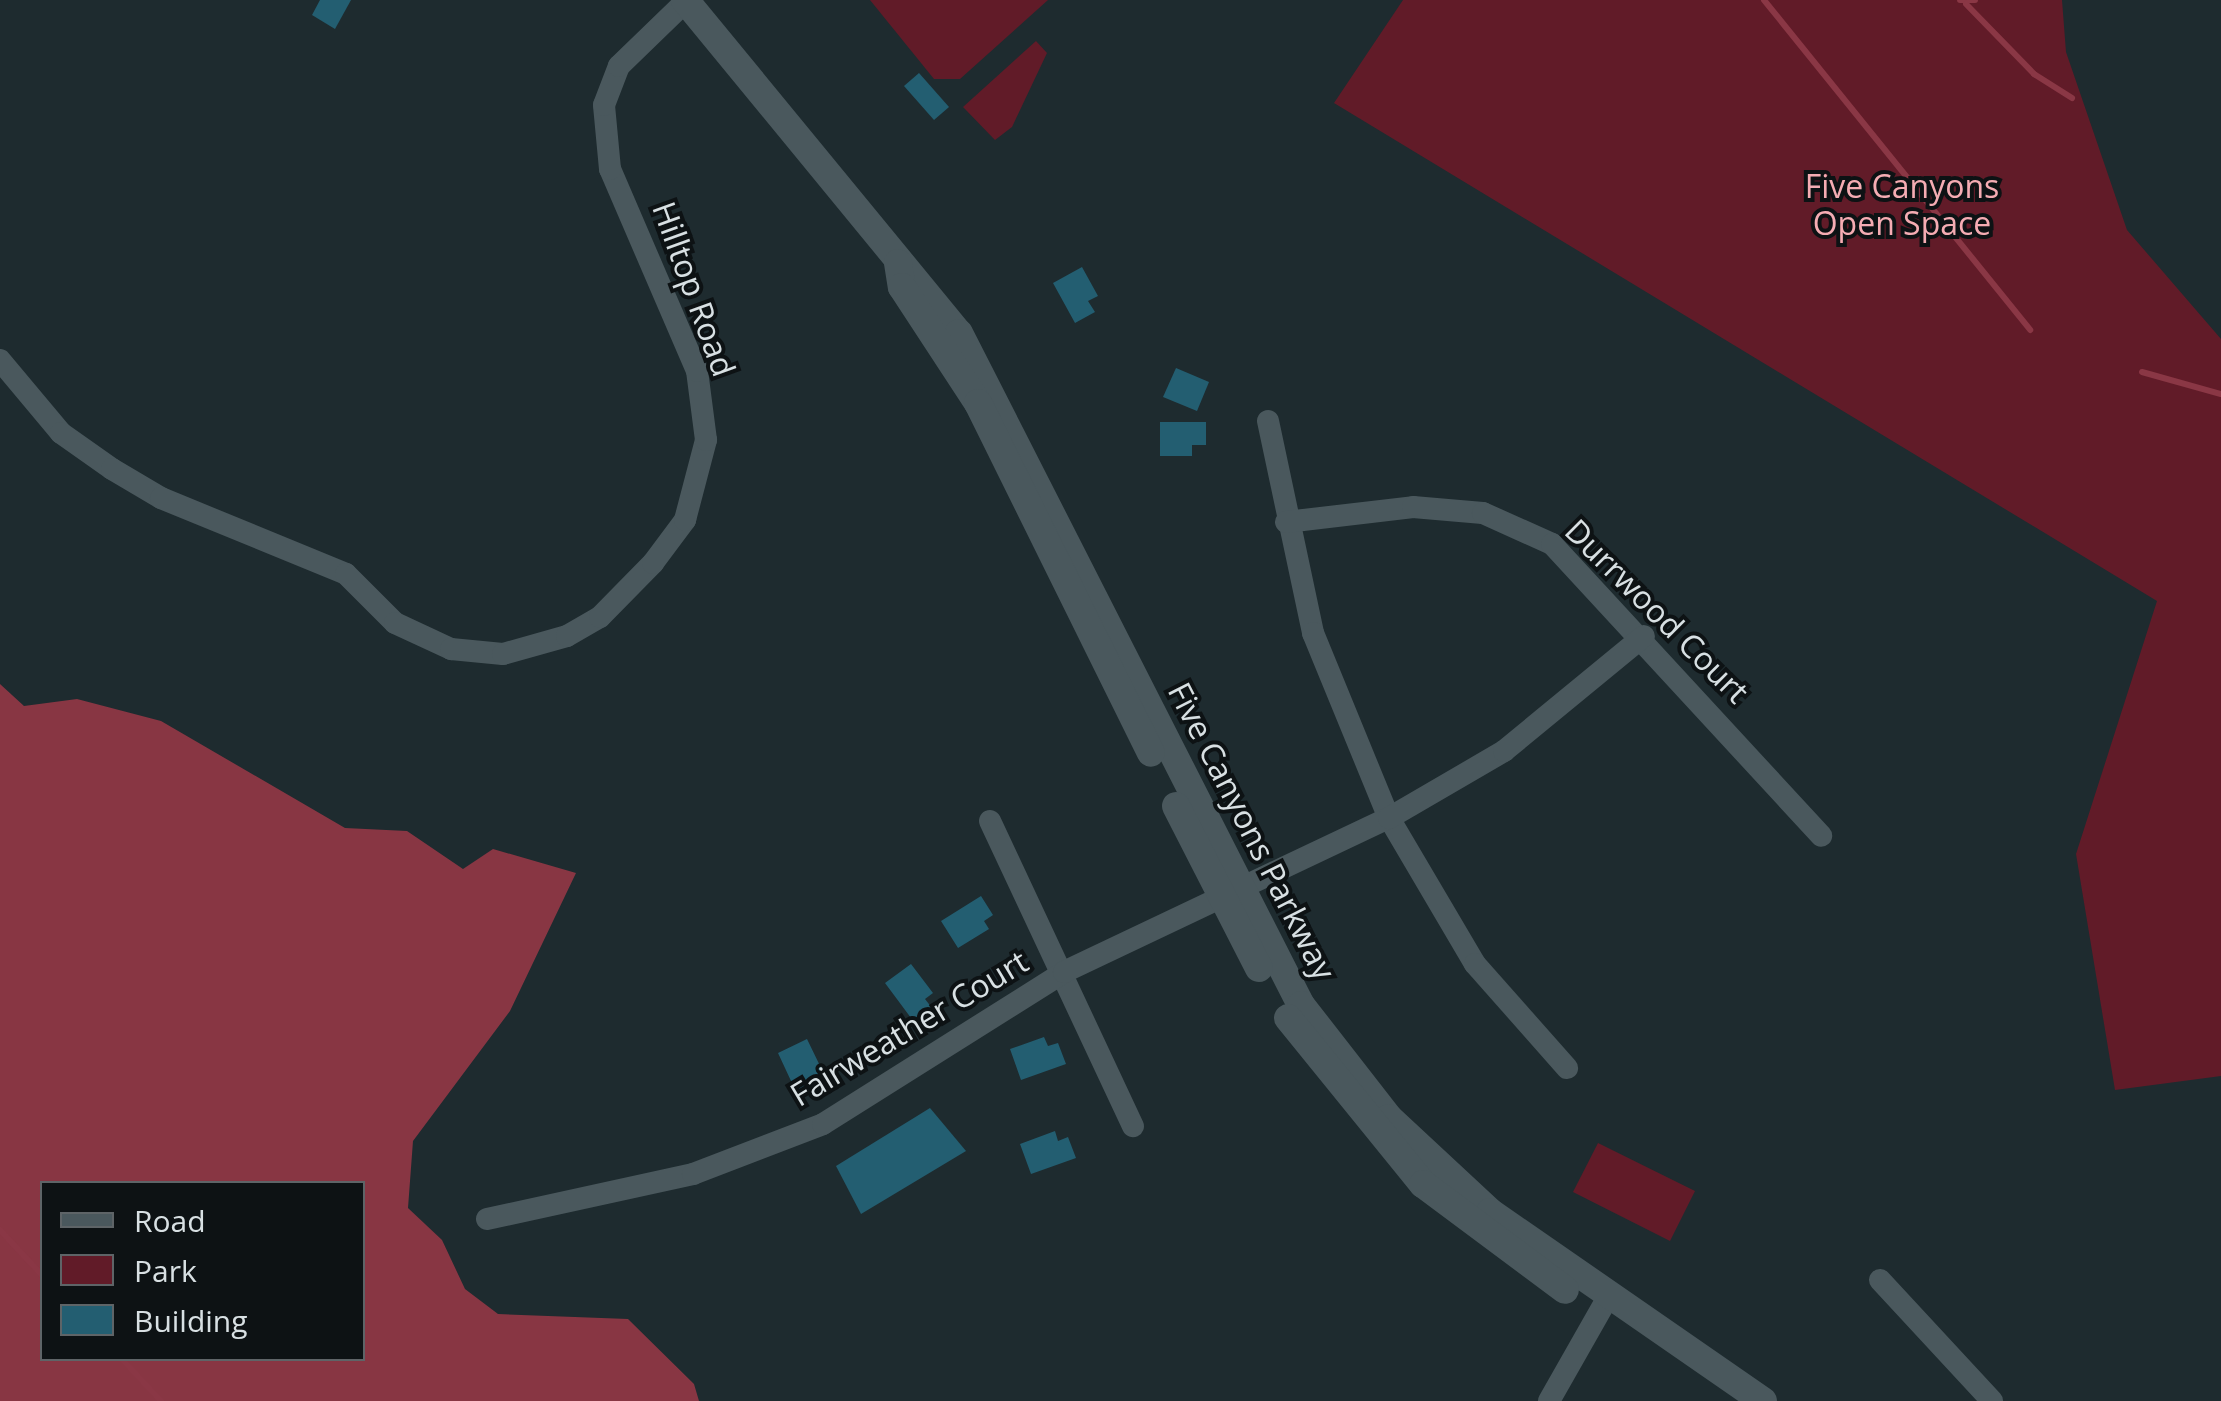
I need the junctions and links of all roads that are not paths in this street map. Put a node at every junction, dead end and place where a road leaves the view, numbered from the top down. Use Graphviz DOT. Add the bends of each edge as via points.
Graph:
graph roads {
  1 [pos="685,1"];
  2 [pos="0,360"];
  3 [pos="1268,422"];
  4 [pos="1286,522"];
  5 [pos="1644,636"];
  6 [pos="1389,818"];
  7 [pos="990,821"];
  8 [pos="1821,836"];
  9 [pos="1228,896"];
  10 [pos="1064,972"];
  11 [pos="1566,1068"];
  12 [pos="1133,1126"];
  13 [pos="487,1219"];
  14 [pos="1880,1280"];
  15 [pos="1603,1306"];
  16 [pos="1549,1401"];
  17 [pos="1739,1401"];
  18 [pos="1763,1401"];
  19 [pos="1992,1401"];
  1 -- 2 [label="street, Hilltop Road" via="620,66 604,105 610,169 696,371 706,440 684,520 654,564 600,618 567,636 503,654 451,649 395,622 346,574 161,498 112,468 60,433"];
  1 -- 9 [label="main road, Five Canyons Parkway" via="898,263 902,287 978,404"];
  3 -- 4 [label="street"];
  4 -- 5 [label="street, Durrwood Court" via="1414,507 1483,513 1552,544"];
  4 -- 6 [label="street" via="1313,633"];
  5 -- 6 [label="street, Fairweather Court" via="1504,751"];
  5 -- 8 [label="street, Durrwood Court"];
  6 -- 9 [label="street, Fairweather Court"];
  6 -- 11 [label="street" via="1475,964"];
  7 -- 10 [label="street"];
  9 -- 10 [label="street, Fairweather Court"];
  9 -- 15 [label="main road, Five Canyons Parkway" via="1283,1010 1378,1136 1489,1238"];
  10 -- 12 [label="street"];
  10 -- 13 [label="street, Fairweather Court" via="823,1124 692,1174"];
  14 -- 19 [label="street"];
  15 -- 16 [label="street"];
  15 -- 17 [label="main road, Five Canyons Parkway"];
  15 -- 18 [label="main road, Five Canyons Parkway"];
}
